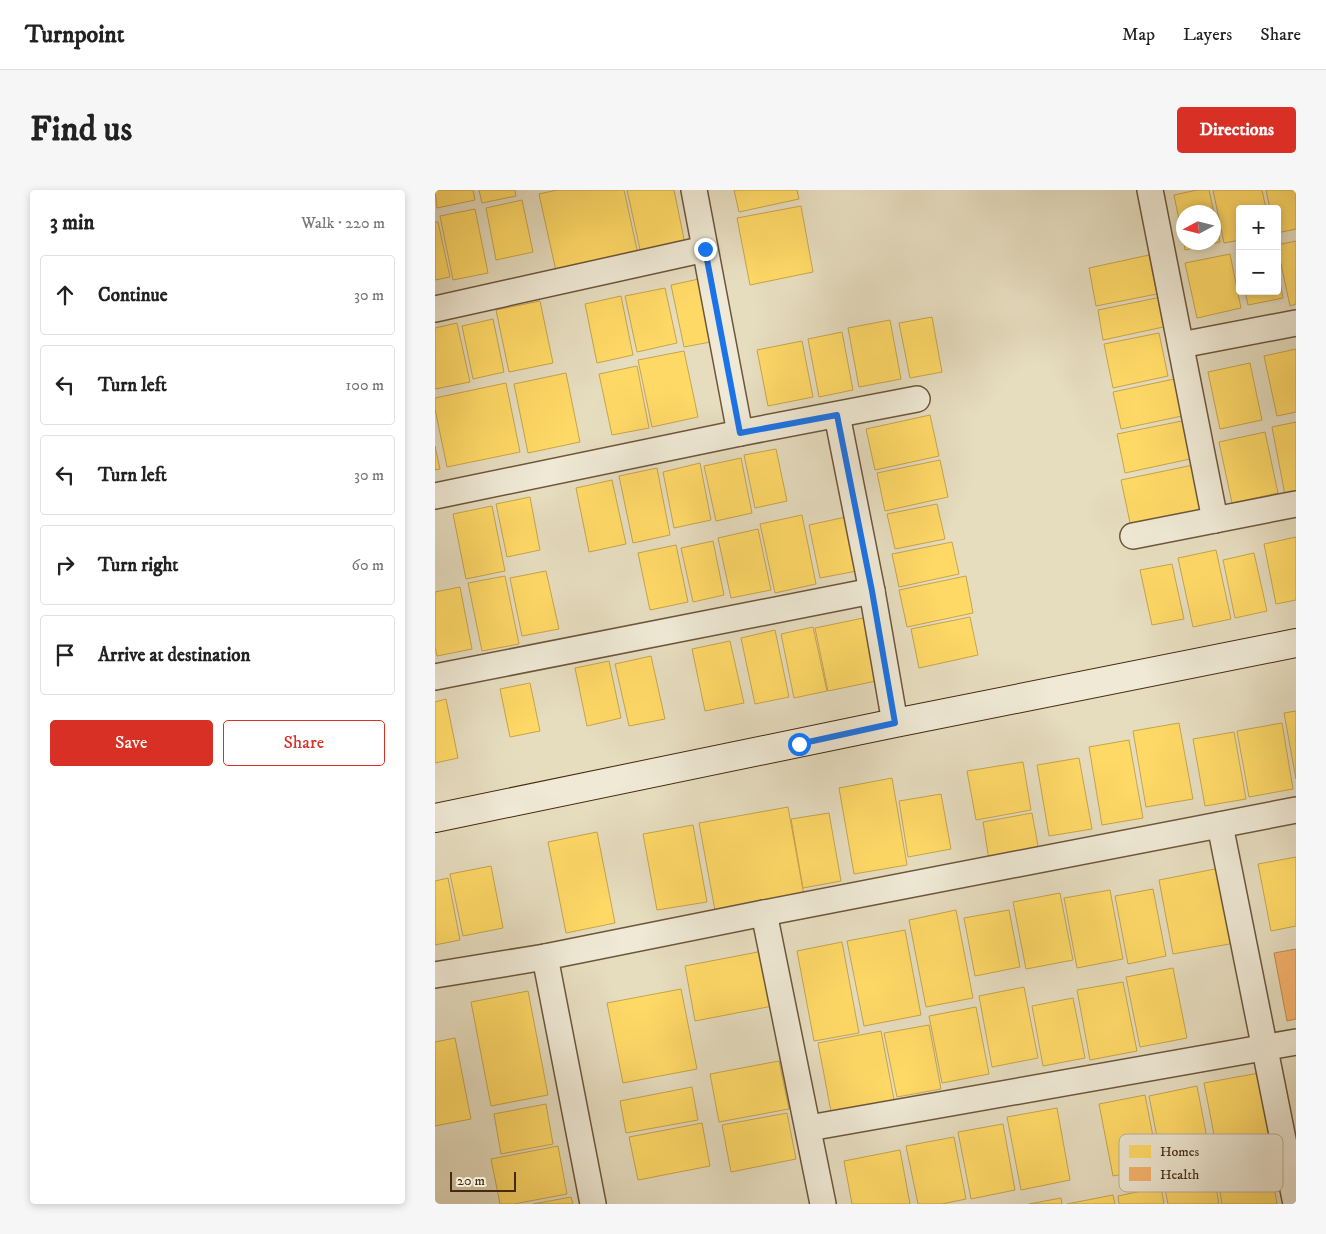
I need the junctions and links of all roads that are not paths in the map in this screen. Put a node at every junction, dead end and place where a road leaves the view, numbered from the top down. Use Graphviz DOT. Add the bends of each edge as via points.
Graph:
graph roads {
  1 [pos="694,190"];
  2 [pos="1150,190"];
  3 [pos="705,249"];
  4 [pos="435,309"];
  5 [pos="1296,323"];
  6 [pos="1181,345"];
  7 [pos="917,399"];
  8 [pos="837,415"];
  9 [pos="740,433"];
  10 [pos="435,496"];
  11 [pos="1296,504"];
  12 [pos="1215,520"];
  13 [pos="1133,536"];
  14 [pos="872,591"];
  15 [pos="1296,643"];
  16 [pos="435,677"];
  17 [pos="895,723"];
  18 [pos="1296,810"];
  19 [pos="435,818"];
  20 [pos="1220,825"];
  21 [pos="764,913"];
  22 [pos="545,957"];
  23 [pos="435,975"];
  24 [pos="1296,1042"];
  25 [pos="1264,1048"];
  26 [pos="809,1128"];
  27 [pos="1282,1134"];
  28 [pos="1283,1141"];
  29 [pos="593,1204"];
  30 [pos="823,1204"];
  31 [pos="1296,1204"];
  1 -- 3 [label="street"];
  2 -- 6 [label="street"];
  3 -- 4 [label="street"];
  3 -- 9 [label="street"];
  5 -- 6 [label="street"];
  6 -- 12 [label="street"];
  7 -- 8 [label="street"];
  8 -- 9 [label="street"];
  8 -- 14 [label="street"];
  9 -- 10 [label="street"];
  11 -- 12 [label="street"];
  12 -- 13 [label="street"];
  14 -- 16 [label="street"];
  14 -- 17 [label="street"];
  15 -- 17 [label="street"];
  17 -- 19 [label="street"];
  18 -- 20 [label="street"];
  20 -- 21 [label="street"];
  20 -- 25 [label="street"];
  21 -- 22 [label="street"];
  21 -- 26 [label="street"];
  22 -- 23 [label="street"];
  22 -- 29 [label="street"];
  24 -- 25 [label="street"];
  25 -- 26 [label="street"];
  25 -- 27 [label="street"];
  26 -- 30 [label="street"];
  28 -- 31 [label="street"];
}
